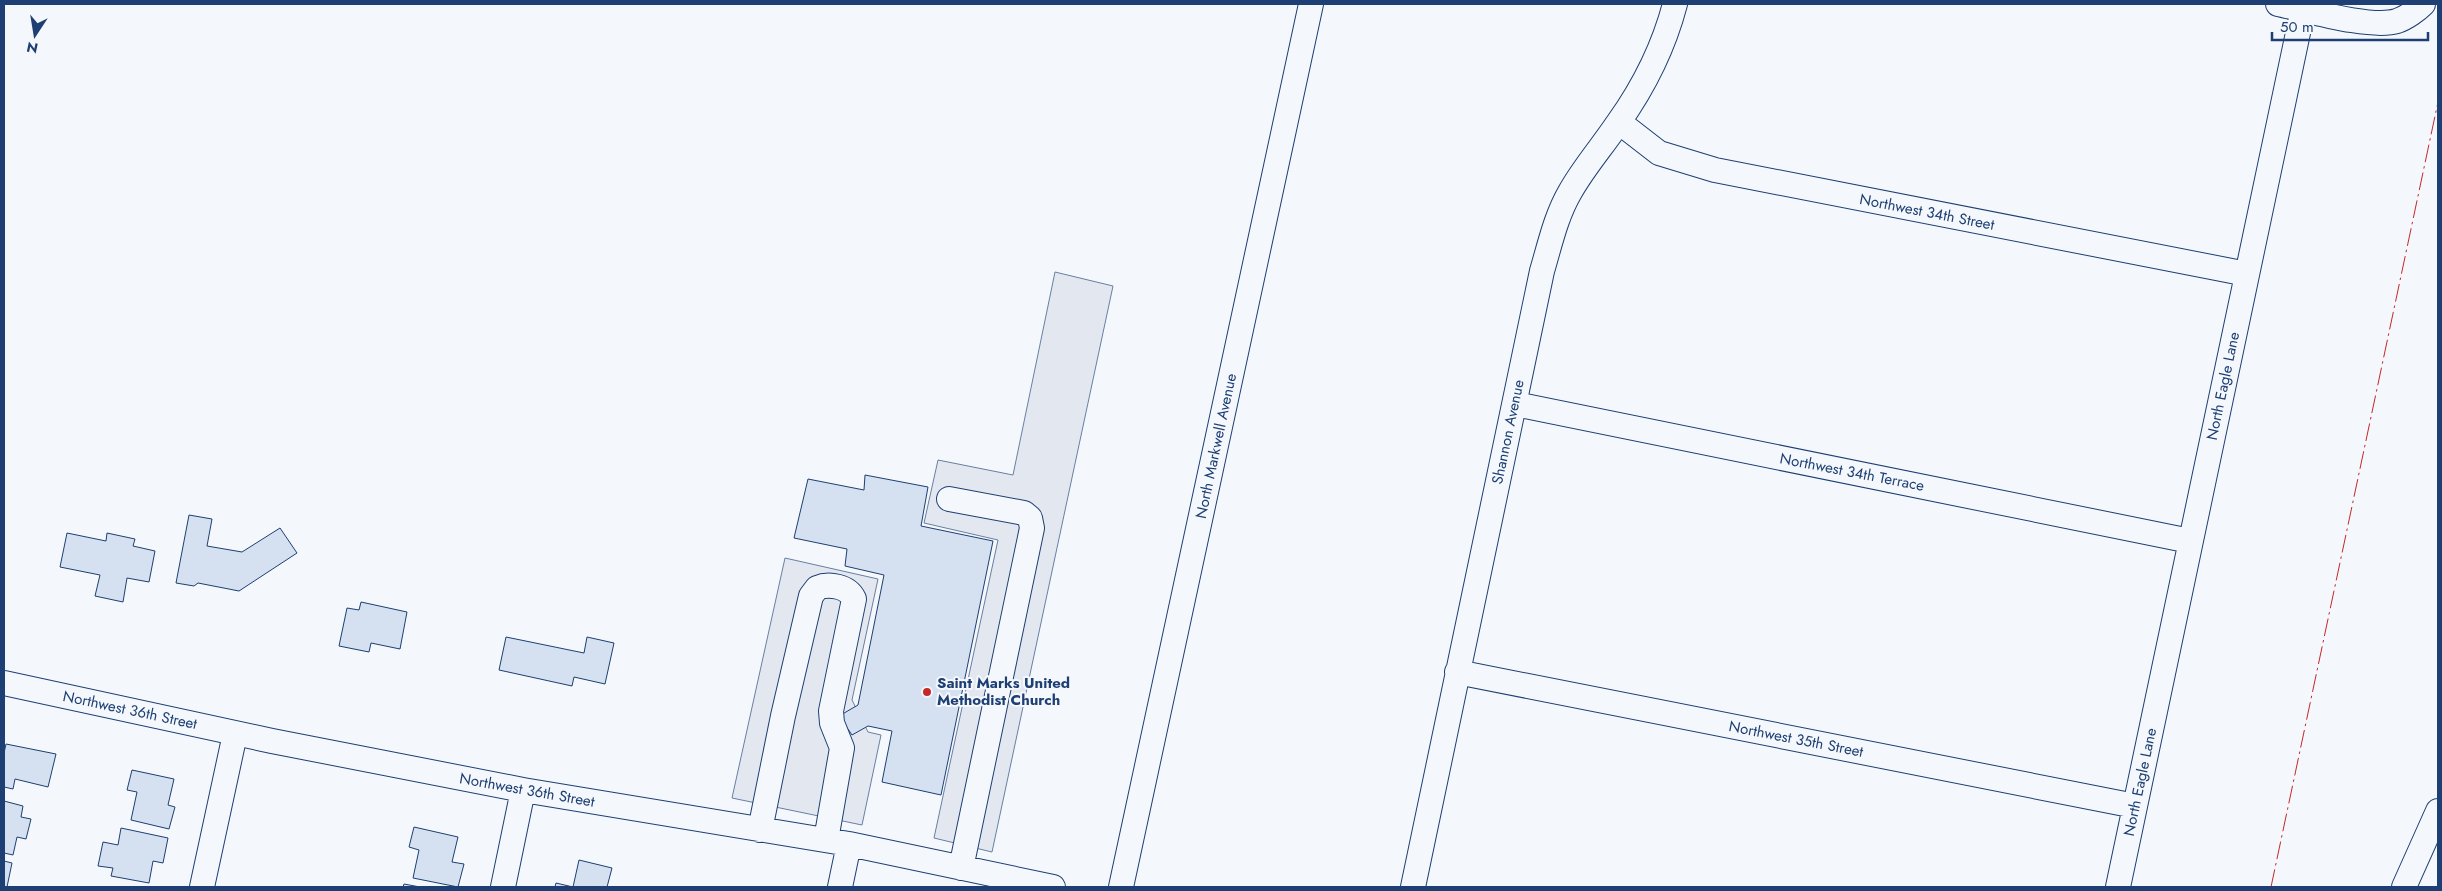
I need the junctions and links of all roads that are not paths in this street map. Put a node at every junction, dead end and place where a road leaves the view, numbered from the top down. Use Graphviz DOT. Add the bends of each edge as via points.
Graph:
graph roads {
  1 [pos="1311,4"];
  2 [pos="1675,4"];
  3 [pos="2278,4"];
  4 [pos="2423,4"];
  5 [pos="2303,9"];
  6 [pos="1619,122"];
  7 [pos="2246,274"];
  8 [pos="1515,404"];
  9 [pos="949,499"];
  10 [pos="2190,540"];
  11 [pos="1457,672"];
  12 [pos="4,683"];
  13 [pos="235,734"];
  14 [pos="523,790"];
  15 [pos="2135,806"];
  16 [pos="2438,811"];
  17 [pos="760,830"];
  18 [pos="826,840"];
  19 [pos="849,844"];
  20 [pos="961,868"];
  21 [pos="202,887"];
  22 [pos="503,887"];
  23 [pos="840,887"];
  24 [pos="1053,887"];
  25 [pos="1121,887"];
  26 [pos="1413,887"];
  27 [pos="2118,887"];
  28 [pos="2404,887"];
  1 -- 25 [label="street, North Markwell Avenue"];
  2 -- 6 [label="street, Shannon Avenue" via="1662,46"];
  3 -- 5 [label="street"];
  4 -- 5 [label="street" via="2397,21 2372,22"];
  5 -- 7 [label="street, North Eagle Lane"];
  6 -- 7 [label="street, Northwest 34th Street" via="1659,153 1715,170"];
  6 -- 8 [label="street, Shannon Avenue" via="1586,165 1556,225 1542,271"];
  7 -- 10 [label="street, North Eagle Lane"];
  8 -- 10 [label="street, Northwest 34th Terrace"];
  8 -- 11 [label="street, Shannon Avenue"];
  9 -- 20 [label="street" via="1024,513 1030,518 1032,528"];
  10 -- 15 [label="street, North Eagle Lane"];
  11 -- 15 [label="street, Northwest 35th Street"];
  11 -- 26 [label="street, Shannon Avenue"];
  12 -- 13 [label="street, Northwest 36th Street"];
  13 -- 14 [label="street, Northwest 36th Street"];
  13 -- 21 [label="street"];
  14 -- 17 [label="street, Northwest 36th Street"];
  14 -- 22 [label="street"];
  15 -- 27 [label="street, North Eagle Lane"];
  16 -- 28 [label="street"];
  17 -- 18 [label="street, Northwest 36th Street"];
  17 -- 18 [label="street" via="811,596 817,588 833,586 848,592 854,599 830,712 842,748"];
  18 -- 19 [label="street, Northwest 36th Street"];
  19 -- 20 [label="street, Northwest 36th Street"];
  19 -- 23 [label="street"];
  20 -- 24 [label="street, Northwest 36th Street"];
}
